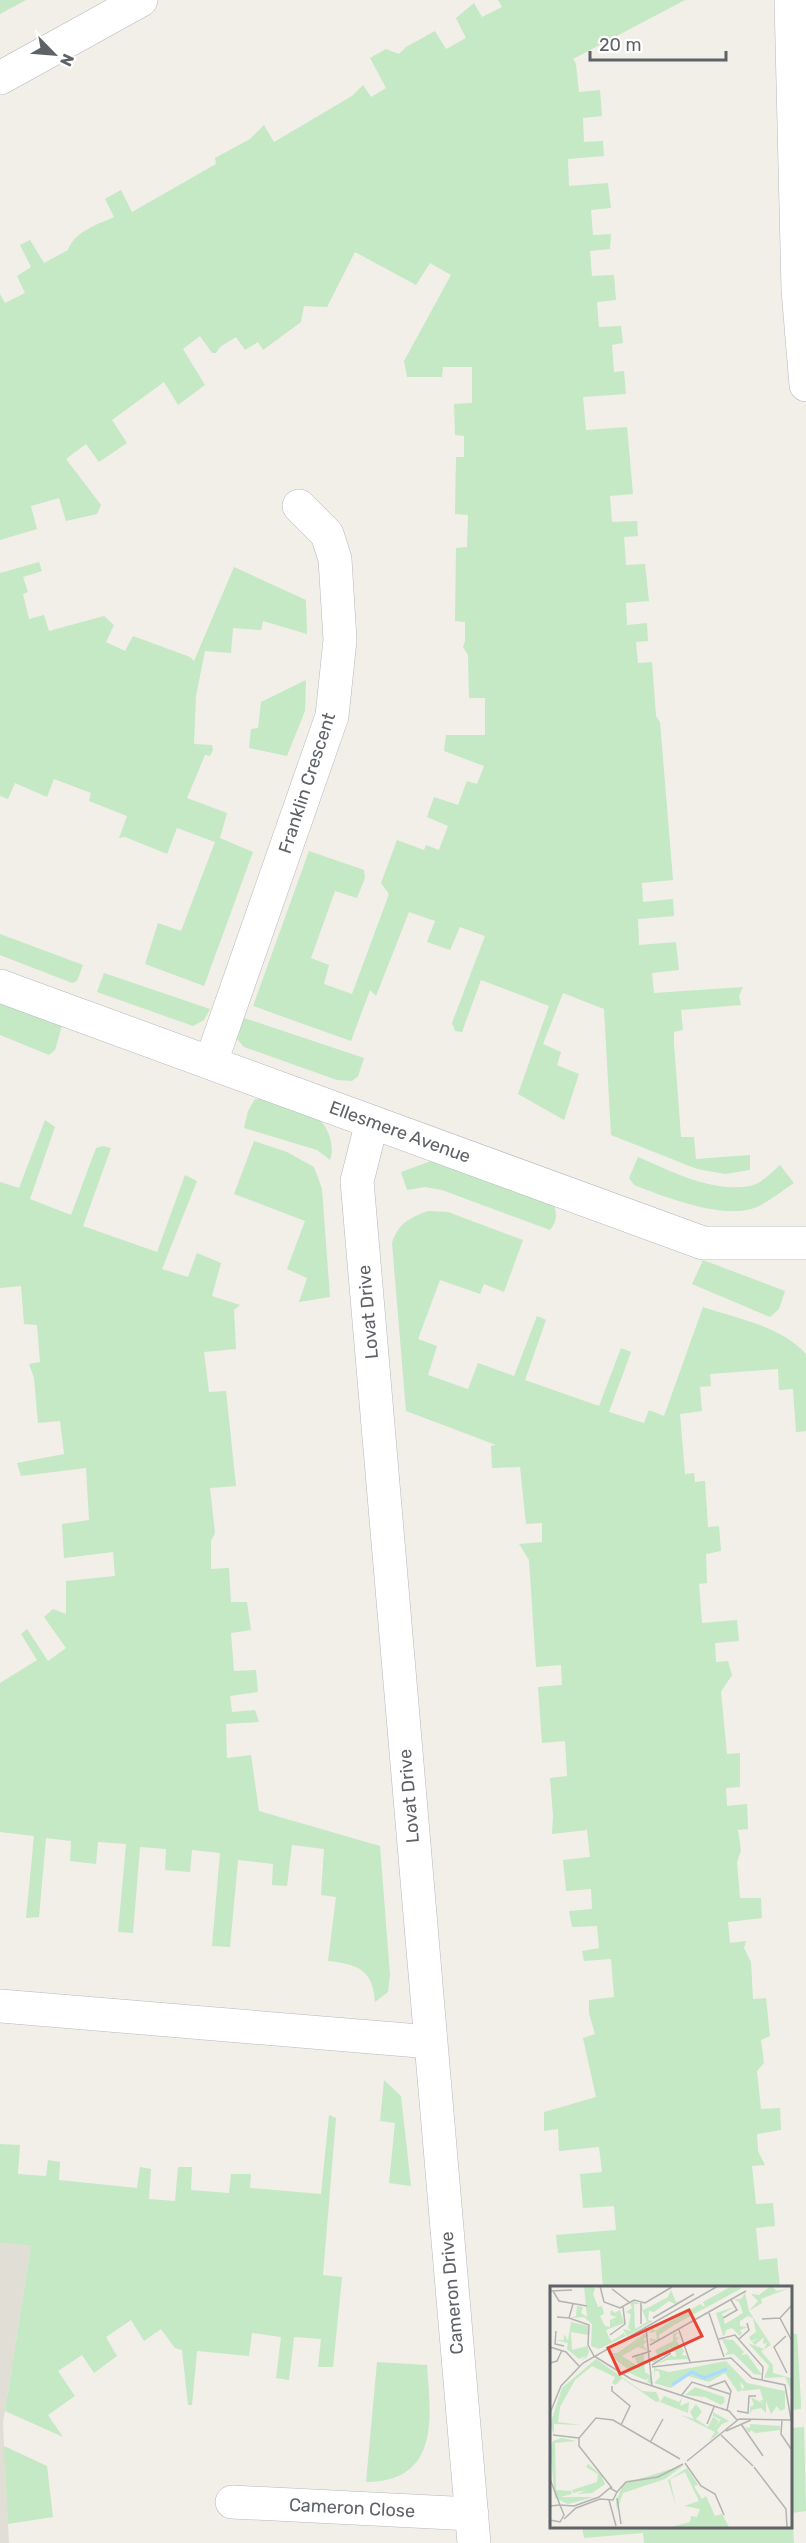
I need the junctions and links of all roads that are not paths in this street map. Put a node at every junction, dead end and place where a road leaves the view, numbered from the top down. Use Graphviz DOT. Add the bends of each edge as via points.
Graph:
graph roads {
  1 [pos="141,0"];
  2 [pos="791,0"];
  3 [pos="0,78"];
  4 [pos="806,385"];
  5 [pos="299,507"];
  6 [pos="0,986"];
  7 [pos="211,1062"];
  8 [pos="372,1122"];
  9 [pos="806,1243"];
  10 [pos="0,2006"];
  11 [pos="430,2042"];
  12 [pos="232,2502"];
  13 [pos="473,2528"];
  1 -- 3 [label="street"];
  2 -- 4 [label="street" via="798,290"];
  5 -- 7 [label="street, Franklin Crescent" via="327,534 335,559 340,640 332,716"];
  6 -- 7 [label="street, Ellesmere Avenue"];
  7 -- 8 [label="street, Ellesmere Avenue"];
  8 -- 9 [label="street, Ellesmere Avenue" via="703,1243"];
  8 -- 11 [label="street, Lovat Drive" via="357,1180"];
  10 -- 11 [label="street"];
  11 -- 13 [label="street, Cameron Drive"];
  12 -- 13 [label="street, Cameron Close"];
}
